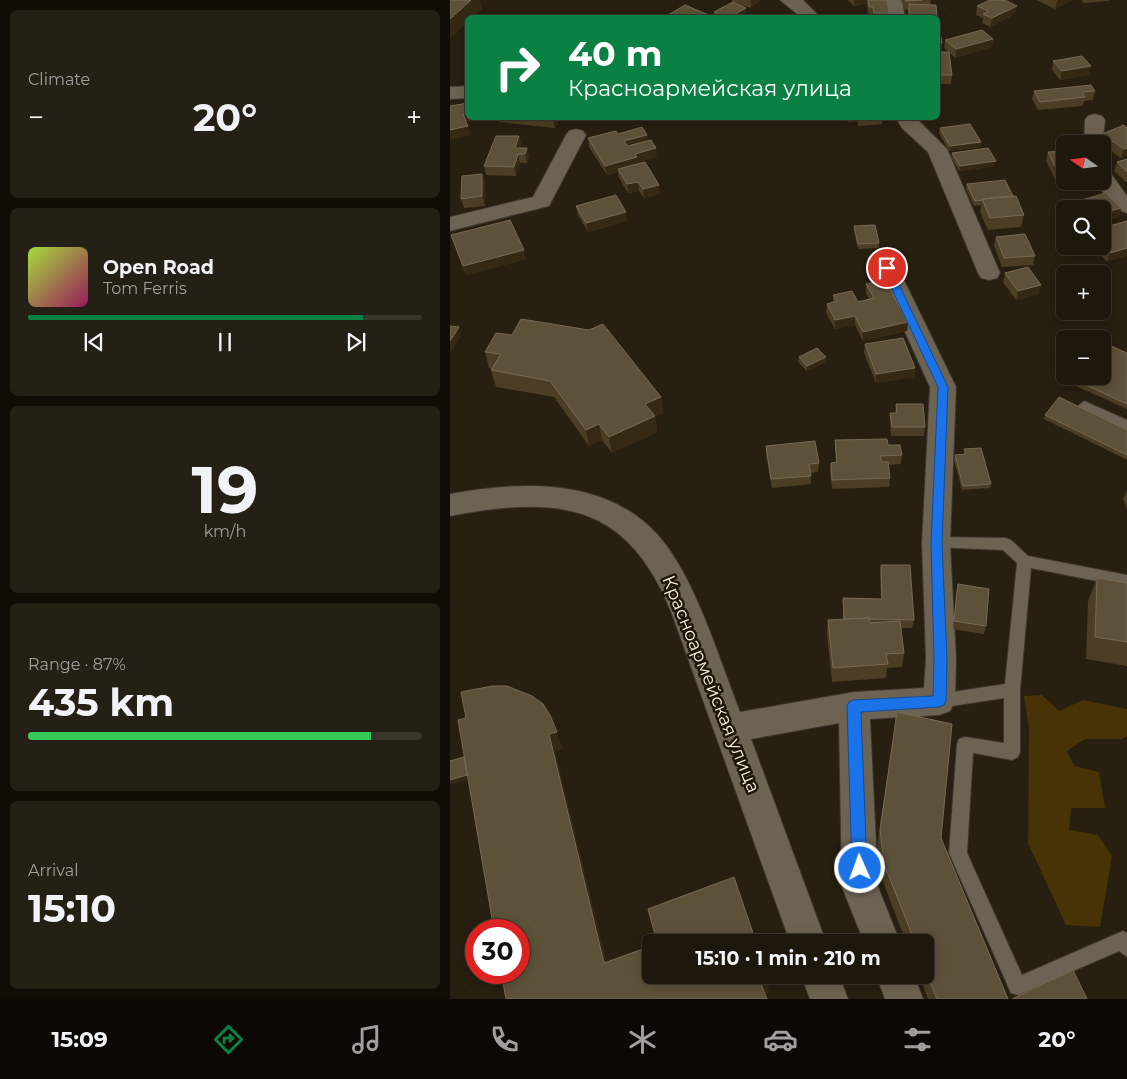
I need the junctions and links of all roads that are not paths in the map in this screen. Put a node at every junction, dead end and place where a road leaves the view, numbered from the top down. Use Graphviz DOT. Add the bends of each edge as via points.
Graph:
graph roads {
  1 [pos="789,0"];
  2 [pos="893,0"];
  3 [pos="809,15"];
  4 [pos="896,15"];
  5 [pos="465,92"];
  6 [pos="450,93"];
  7 [pos="907,120"];
  8 [pos="1095,120"];
  9 [pos="576,135"];
  10 [pos="1094,135"];
  11 [pos="1111,188"];
  12 [pos="1127,206"];
  13 [pos="450,224"];
  14 [pos="887,268"];
  15 [pos="989,273"];
  16 [pos="1084,406"];
  17 [pos="1127,426"];
  18 [pos="450,505"];
  19 [pos="936,543"];
  20 [pos="1024,560"];
  21 [pos="1127,581"];
  22 [pos="1012,690"];
  23 [pos="939,701"];
  24 [pos="854,706"];
  25 [pos="731,728"];
  26 [pos="805,934"];
  27 [pos="879,934"];
  28 [pos="1127,948"];
  29 [pos="823,984"];
  30 [pos="898,984"];
  31 [pos="829,999"];
  32 [pos="904,999"];
  1 -- 3 [label="street"];
  2 -- 4 [label="street"];
  5 -- 6 [label="street"];
  7 -- 15 [label="street" via="938,149"];
  8 -- 10 [label="street"];
  9 -- 13 [label="street" via="541,201"];
  11 -- 12 [label="street"];
  14 -- 19 [label="street" via="943,387"];
  16 -- 17 [label="lane"];
  18 -- 25 [label="street, Красноармейская улица" via="495,496 534,495 600,509 641,535 671,578"];
  19 -- 20 [label="lane" via="1006,544"];
  19 -- 23 [label="street" via="941,659"];
  20 -- 21 [label="lane"];
  20 -- 22 [label="lane"];
  22 -- 23 [label="lane"];
  22 -- 28 [label="lane" via="1012,752 965,744 958,853 1018,986 1123,940"];
  23 -- 24 [label="street"];
  24 -- 25 [label="street"];
  24 -- 27 [label="street" via="860,887"];
  25 -- 26 [label="street, Красноармейская улица"];
  29 -- 31 [label="street"];
  30 -- 32 [label="street"];
}
